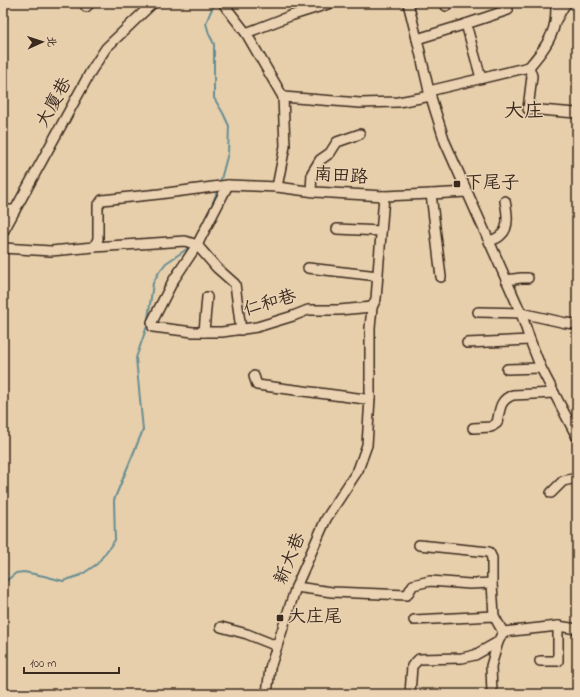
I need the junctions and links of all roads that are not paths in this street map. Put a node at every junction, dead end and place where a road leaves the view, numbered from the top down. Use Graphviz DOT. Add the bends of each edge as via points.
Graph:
graph roads {
  1 [pos="153,3"];
  2 [pos="225,3"];
  3 [pos="331,3"];
  4 [pos="408,3"];
  5 [pos="556,3"];
  6 [pos="566,3"];
  7 [pos="508,10"];
  8 [pos="555,23"];
  9 [pos="466,24"];
  10 [pos="246,33"];
  11 [pos="417,39"];
  12 [pos="529,67"];
  13 [pos="481,78"];
  14 [pos="430,94"];
  15 [pos="283,97"];
  16 [pos="576,113"];
  17 [pos="360,134"];
  18 [pos="221,186"];
  19 [pos="277,187"];
  20 [pos="311,191"];
  21 [pos="467,192"];
  22 [pos="430,194"];
  23 [pos="384,196"];
  24 [pos="505,201"];
  25 [pos="3,210"];
  26 [pos="14,210"];
  27 [pos="337,229"];
  28 [pos="381,231"];
  29 [pos="3,232"];
  30 [pos="489,241"];
  31 [pos="192,243"];
  32 [pos="94,247"];
  33 [pos="3,248"];
  34 [pos="308,268"];
  35 [pos="378,276"];
  36 [pos="441,277"];
  37 [pos="528,278"];
  38 [pos="506,280"];
  39 [pos="207,297"];
  40 [pos="372,307"];
  41 [pos="478,312"];
  42 [pos="521,313"];
  43 [pos="577,324"];
  44 [pos="240,330"];
  45 [pos="204,332"];
  46 [pos="530,340"];
  47 [pos="467,343"];
  48 [pos="541,368"];
  49 [pos="507,369"];
  50 [pos="254,376"];
  51 [pos="554,393"];
  52 [pos="370,398"];
  53 [pos="473,428"];
  54 [pos="577,437"];
  55 [pos="577,478"];
  56 [pos="551,493"];
  57 [pos="419,545"];
  58 [pos="492,583"];
  59 [pos="296,587"];
  60 [pos="494,616"];
  61 [pos="414,620"];
  62 [pos="558,626"];
  63 [pos="221,627"];
  64 [pos="577,629"];
  65 [pos="503,632"];
  66 [pos="498,642"];
  67 [pos="277,646"];
  68 [pos="540,661"];
  69 [pos="267,694"];
  70 [pos="410,694"];
  71 [pos="492,694"];
  1 -- 26 [label="street, 大廈巷" via="106,48"];
  2 -- 10 [label="street" via="224,6"];
  3 -- 10 [label="street"];
  4 -- 11 [label="street"];
  5 -- 8 [label="street"];
  6 -- 8 [label="street"];
  7 -- 9 [label="street"];
  8 -- 12 [label="street" via="541,53"];
  9 -- 11 [label="street"];
  9 -- 13 [label="street"];
  10 -- 15 [label="street"];
  11 -- 14 [label="street"];
  12 -- 13 [label="street"];
  12 -- 16 [label="street" via="532,76 528,109"];
  13 -- 14 [label="street"];
  14 -- 15 [label="street" via="398,102 360,103"];
  14 -- 21 [label="street"];
  15 -- 19 [label="street" via="285,146"];
  17 -- 20 [label="street" via="337,142 330,153 320,160 312,173"];
  18 -- 19 [label="street, 南田路"];
  18 -- 31 [label="street"];
  18 -- 32 [label="street" via="102,200 98,206 98,239"];
  19 -- 20 [label="street, 南田路"];
  20 -- 23 [label="street, 南田路"];
  21 -- 22 [label="street, 南田路"];
  21 -- 30 [label="street"];
  22 -- 23 [label="street, 南田路"];
  22 -- 36 [label="street"];
  23 -- 28 [label="street"];
  24 -- 30 [label="street" via="508,214 505,228 501,236"];
  25 -- 26 [label="street"];
  26 -- 29 [label="street, 大廈巷"];
  27 -- 28 [label="street"];
  28 -- 35 [label="street"];
  30 -- 38 [label="street"];
  31 -- 32 [label="street"];
  31 -- 44 [label="street, 仁和巷" via="235,284"];
  31 -- 45 [label="street" via="152,322 153,327"];
  32 -- 33 [label="street" via="51,251"];
  34 -- 35 [label="street"];
  35 -- 40 [label="street" via="376,299"];
  37 -- 38 [label="street"];
  38 -- 42 [label="street"];
  39 -- 45 [label="street"];
  40 -- 44 [label="street, 仁和巷" via="308,310"];
  40 -- 52 [label="street"];
  41 -- 42 [label="street"];
  42 -- 43 [label="street"];
  42 -- 46 [label="street"];
  44 -- 45 [label="street"];
  46 -- 47 [label="street"];
  46 -- 48 [label="street"];
  48 -- 49 [label="street"];
  48 -- 51 [label="street"];
  50 -- 52 [label="street" via="257,386"];
  51 -- 53 [label="street" via="507,397 502,401 497,423 491,427"];
  51 -- 54 [label="street"];
  52 -- 59 [label="street, 新大巷" via="367,445 358,470 326,519"];
  55 -- 56 [label="street" via="563,481"];
  57 -- 58 [label="street" via="488,552 492,558"];
  58 -- 59 [label="street" via="430,581 413,585 407,595 332,592"];
  58 -- 60 [label="street"];
  59 -- 67 [label="street, 新大巷"];
  60 -- 61 [label="street"];
  60 -- 65 [label="street"];
  62 -- 64 [label="street"];
  62 -- 65 [label="street"];
  62 -- 68 [label="street" via="558,661"];
  63 -- 67 [label="street"];
  65 -- 66 [label="street"];
  66 -- 70 [label="street" via="475,655 462,658 419,659 412,666"];
  66 -- 71 [label="street" via="492,666"];
  67 -- 69 [label="street, 新大巷" via="270,668"];
}
